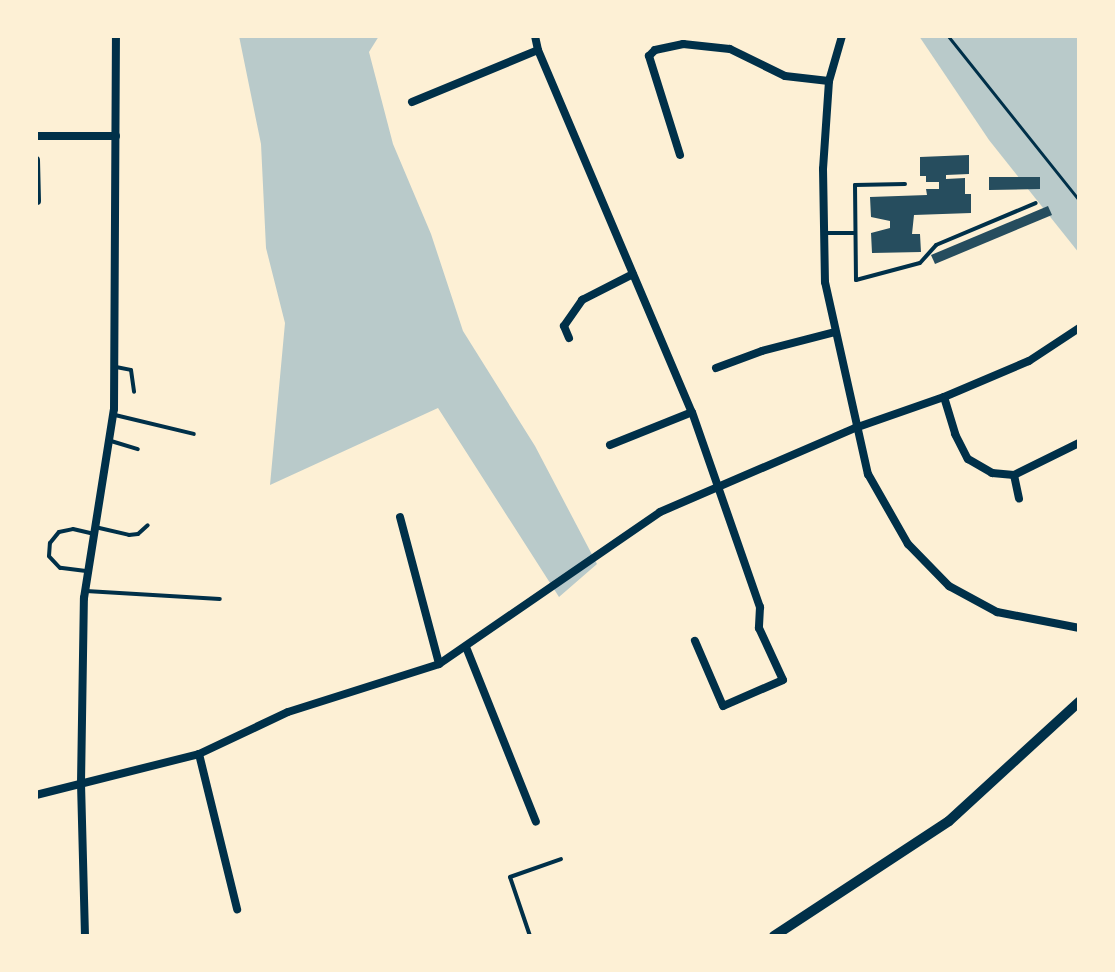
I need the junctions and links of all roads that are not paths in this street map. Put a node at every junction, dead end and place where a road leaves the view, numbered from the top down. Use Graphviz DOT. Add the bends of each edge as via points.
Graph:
graph roads {
  1 [pos="116,36"];
  2 [pos="535,36"];
  3 [pos="842,36"];
  4 [pos="538,50"];
  5 [pos="829,81"];
  6 [pos="412,102"];
  7 [pos="36,136"];
  8 [pos="116,136"];
  9 [pos="680,155"];
  10 [pos="36,160"];
  11 [pos="905,184"];
  12 [pos="37,201"];
  13 [pos="1036,203"];
  14 [pos="824,233"];
  15 [pos="855,233"];
  16 [pos="633,274"];
  17 [pos="1079,328"];
  18 [pos="835,332"];
  19 [pos="569,338"];
  20 [pos="114,366"];
  21 [pos="716,368"];
  22 [pos="134,392"];
  23 [pos="944,397"];
  24 [pos="692,412"];
  25 [pos="113,414"];
  26 [pos="855,428"];
  27 [pos="194,434"];
  28 [pos="109,441"];
  29 [pos="610,445"];
  30 [pos="1078,445"];
  31 [pos="138,449"];
  32 [pos="1014,475"];
  33 [pos="719,485"];
  34 [pos="1019,498"];
  35 [pos="400,517"];
  36 [pos="148,525"];
  37 [pos="95,530"];
  38 [pos="89,571"];
  39 [pos="86,591"];
  40 [pos="220,599"];
  41 [pos="1079,628"];
  42 [pos="695,641"];
  43 [pos="466,647"];
  44 [pos="439,664"];
  45 [pos="1079,702"];
  46 [pos="199,754"];
  47 [pos="81,783"];
  48 [pos="36,795"];
  49 [pos="536,822"];
  50 [pos="561,859"];
  51 [pos="237,909"];
  52 [pos="85,936"];
  53 [pos="530,936"];
  54 [pos="774,936"];
  1 -- 8 [label="street"];
  2 -- 4 [label="street"];
  3 -- 5 [label="street"];
  4 -- 6 [label="street"];
  4 -- 16 [label="street"];
  5 -- 9 [label="street" via="785,76 730,49 683,44 655,50 649,56"];
  5 -- 14 [label="street"];
  7 -- 8 [label="street"];
  8 -- 20 [label="street"];
  10 -- 12 [label="street"];
  11 -- 15 [label="lane" via="855,185"];
  13 -- 15 [label="lane" via="936,245 920,263 856,280"];
  14 -- 15 [label="lane"];
  14 -- 18 [label="street" via="825,282"];
  16 -- 19 [label="street" via="582,300 564,326"];
  16 -- 24 [label="street"];
  17 -- 23 [label="street" via="1029,361"];
  18 -- 21 [label="street"];
  18 -- 26 [label="street"];
  20 -- 22 [label="lane" via="131,370"];
  20 -- 25 [label="street"];
  23 -- 26 [label="street"];
  23 -- 32 [label="street" via="968,459 992,473"];
  24 -- 29 [label="street"];
  24 -- 33 [label="street"];
  25 -- 27 [label="lane"];
  25 -- 28 [label="street"];
  26 -- 33 [label="street"];
  26 -- 41 [label="street" via="868,474 887,512 908,544 949,586 997,612"];
  28 -- 31 [label="lane"];
  28 -- 37 [label="street"];
  30 -- 32 [label="street"];
  32 -- 34 [label="street"];
  33 -- 42 [label="street" via="760,607 759,628 783,680 723,706"];
  33 -- 43 [label="street" via="660,512"];
  35 -- 44 [label="street"];
  36 -- 37 [label="lane" via="129,535"];
  37 -- 38 [label="street"];
  37 -- 38 [label="lane" via="59,532 50,543 49,556 60,568"];
  38 -- 39 [label="street"];
  39 -- 40 [label="lane"];
  39 -- 47 [label="street"];
  43 -- 44 [label="street"];
  43 -- 49 [label="street"];
  44 -- 46 [label="street" via="288,712"];
  45 -- 54 [label="street" via="949,821"];
  46 -- 47 [label="street"];
  46 -- 51 [label="street"];
  47 -- 48 [label="street"];
  47 -- 52 [label="street"];
  50 -- 53 [label="lane" via="510,877"];
}
